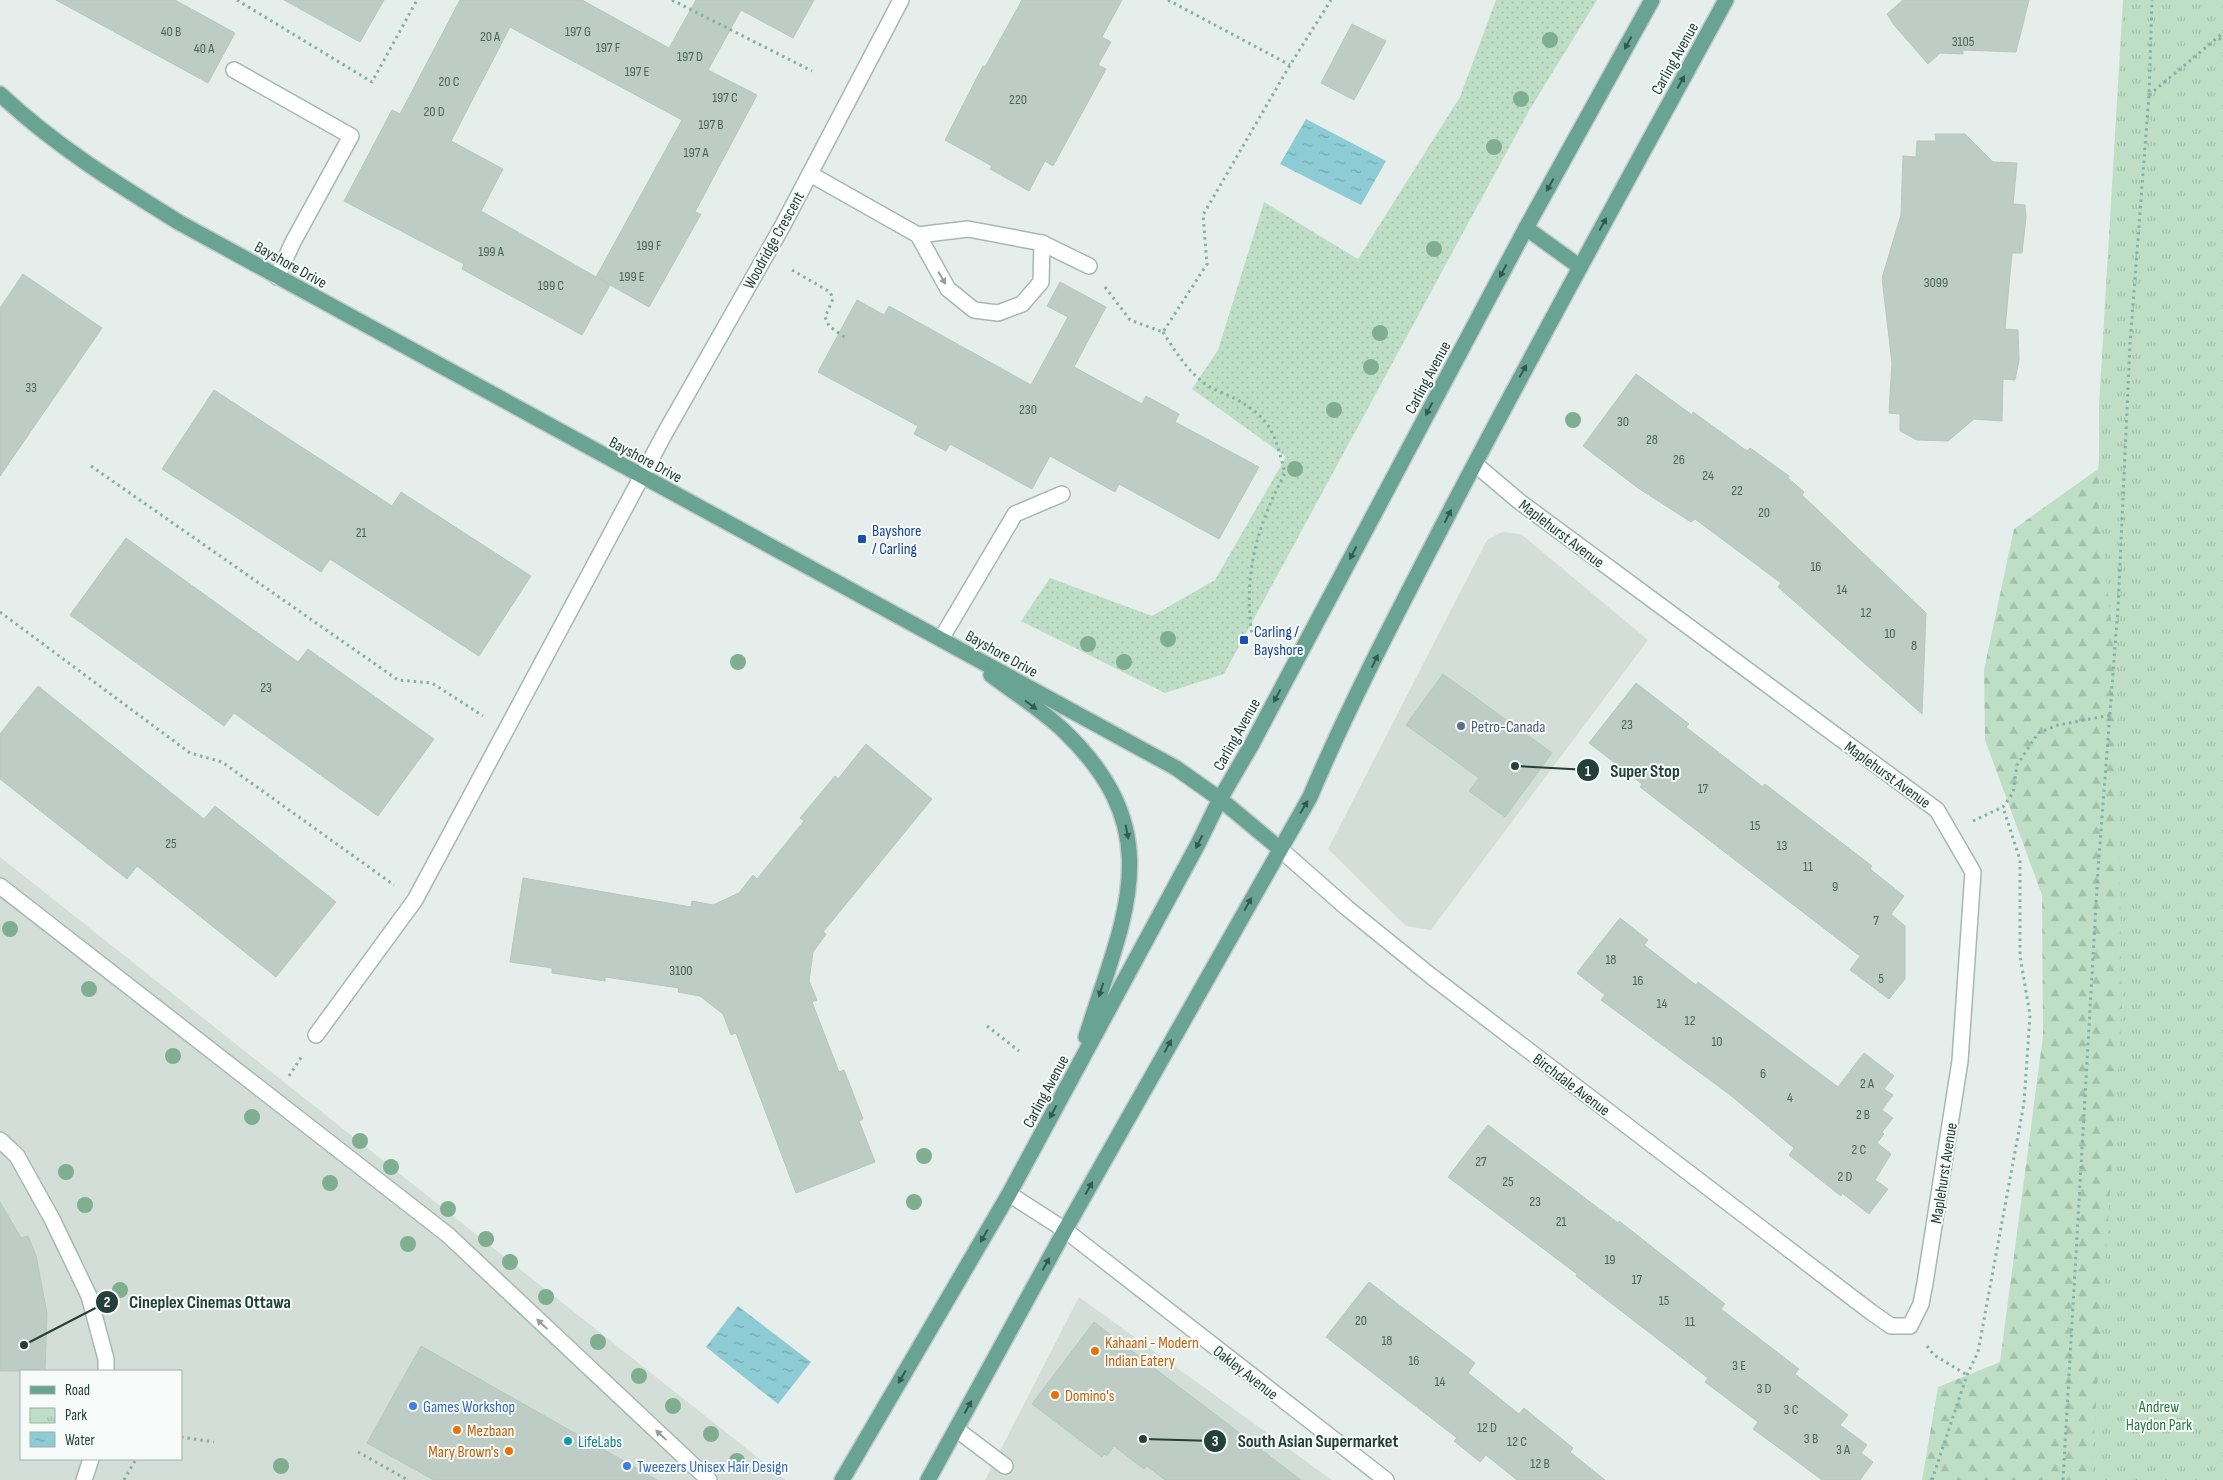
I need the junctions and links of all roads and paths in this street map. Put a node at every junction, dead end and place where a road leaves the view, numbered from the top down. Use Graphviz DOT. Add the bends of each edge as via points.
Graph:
graph roads {
  1 [pos="237,0"];
  2 [pos="417,0"];
  3 [pos="672,0"];
  4 [pos="901,0"];
  5 [pos="1168,0"];
  6 [pos="1330,0"];
  7 [pos="1652,0"];
  8 [pos="1726,0"];
  9 [pos="2152,0"];
  10 [pos="2223,33"];
  11 [pos="2218,38"];
  12 [pos="2223,42"];
  13 [pos="1290,65"];
  14 [pos="234,70"];
  15 [pos="812,72"];
  16 [pos="0,94"];
  17 [pos="2149,95"];
  18 [pos="810,174"];
  19 [pos="1526,228"];
  20 [pos="918,236"];
  21 [pos="1042,243"];
  22 [pos="1089,266"];
  23 [pos="1580,267"];
  24 [pos="792,270"];
  25 [pos="277,277"];
  26 [pos="1163,332"];
  27 [pos="847,339"];
  28 [pos="1475,464"];
  29 [pos="90,466"];
  30 [pos="642,478"];
  31 [pos="1062,494"];
  32 [pos="0,612"];
  33 [pos="1252,635"];
  34 [pos="946,641"];
  35 [pos="2110,715"];
  36 [pos="507,731"];
  37 [pos="1220,798"];
  38 [pos="1280,849"];
  39 [pos="0,886"];
  40 [pos="415,900"];
  41 [pos="987,1026"];
  42 [pos="316,1034"];
  43 [pos="1019,1051"];
  44 [pos="1076,1069"];
  45 [pos="271,1098"];
  46 [pos="0,1140"];
  47 [pos="1008,1194"];
  48 [pos="1065,1230"];
  49 [pos="1910,1326"];
  50 [pos="106,1370"];
  51 [pos="1967,1375"];
  52 [pos="956,1429"];
  53 [pos="182,1438"];
  54 [pos="214,1442"];
  55 [pos="358,1452"];
  56 [pos="91,1460"];
  57 [pos="135,1460"];
  58 [pos="1005,1466"];
  59 [pos="84,1480"];
  60 [pos="124,1480"];
  61 [pos="408,1480"];
  62 [pos="709,1480"];
  63 [pos="842,1480"];
  64 [pos="928,1480"];
  65 [pos="1386,1480"];
  66 [pos="1932,1480"];
  67 [pos="2063,1480"];
  1 -- 2 [label="path" via="372,82"];
  3 -- 15 [label="path"];
  4 -- 18 [label="street, Woodridge Crescent"];
  5 -- 13 [label="path"];
  6 -- 13 [label="path"];
  7 -- 19 [label="main road, Carling Avenue, one-way"];
  23 -- 8 [label="main road, Carling Avenue, one-way"];
  9 -- 17 [label="path"];
  10 -- 11 [label="path"];
  11 -- 12 [label="path"];
  11 -- 17 [label="path"];
  13 -- 26 [label="path" via="1203,215 1207,264"];
  14 -- 25 [label="street" via="352,136"];
  16 -- 25 [label="main road, Bayshore Drive" via="61,145 111,181"];
  17 -- 35 [label="path" via="2130,344"];
  18 -- 20 [label="street"];
  18 -- 30 [label="street, Woodridge Crescent"];
  19 -- 23 [label="main road"];
  19 -- 37 [label="main road, Carling Avenue, one-way" via="1252,744"];
  20 -- 21 [label="street" via="968,229"];
  20 -- 21 [label="street, one-way" via="948,289 974,310 998,313 1022,304 1041,282"];
  21 -- 22 [label="street"];
  22 -- 26 [label="path" via="1130,320"];
  28 -- 23 [label="main road, Carling Avenue, one-way"];
  24 -- 27 [label="path" via="830,292 832,299 825,317 829,326"];
  25 -- 30 [label="main road, Bayshore Drive"];
  26 -- 33 [label="path" via="1182,361 1205,384 1260,414 1273,432 1278,447 1285,473 1255,544 1248,587"];
  38 -- 28 [label="main road, Carling Avenue, one-way" via="1310,797"];
  28 -- 49 [label="street, Maplehurst Avenue" via="1520,502 1938,810 1972,872 1960,1061 1926,1282 1921,1304"];
  29 -- 36 [label="path" via="398,680 432,683"];
  30 -- 34 [label="main road, Bayshore Drive"];
  30 -- 36 [label="street, Woodridge Crescent"];
  31 -- 34 [label="street" via="1015,514"];
  32 -- 40 [label="path" via="190,753 222,762"];
  34 -- 37 [label="main road, Bayshore Drive" via="1176,768"];
  34 -- 44 [label="main road, one-way" via="1063,730 1094,765 1116,797 1125,822 1131,878 1124,913"];
  35 -- 51 [label="path" via="2058,725 2038,733 2017,765 2013,793 2003,807 2020,860 2020,956 2030,1015 2024,1103 1978,1352"];
  35 -- 67 [label="path"];
  36 -- 40 [label="street, Woodridge Crescent"];
  37 -- 38 [label="main road, Bayshore Drive"];
  37 -- 44 [label="main road, Carling Avenue, one-way"];
  48 -- 38 [label="main road, Carling Avenue, one-way"];
  38 -- 49 [label="street, Birchdale Avenue" via="1431,976 1870,1312 1891,1326"];
  39 -- 45 [label="street"];
  40 -- 42 [label="street, Woodridge Crescent"];
  41 -- 43 [label="path"];
  42 -- 45 [label="path"];
  44 -- 47 [label="main road, Carling Avenue, one-way"];
  62 -- 45 [label="street, one-way" via="448,1235"];
  46 -- 50 [label="street" via="17,1156 89,1296"];
  47 -- 48 [label="street, Oakley Avenue"];
  47 -- 63 [label="main road, Carling Avenue, one-way"];
  52 -- 48 [label="main road, Carling Avenue, one-way"];
  48 -- 65 [label="street, Oakley Avenue"];
  49 -- 51 [label="path" via="1934,1355"];
  51 -- 66 [label="path"];
  52 -- 58 [label="street"];
  52 -- 64 [label="main road, Carling Avenue"];
  53 -- 54 [label="path"];
  55 -- 61 [label="path"];
  56 -- 59 [label="street"];
  57 -- 60 [label="path"];
}
